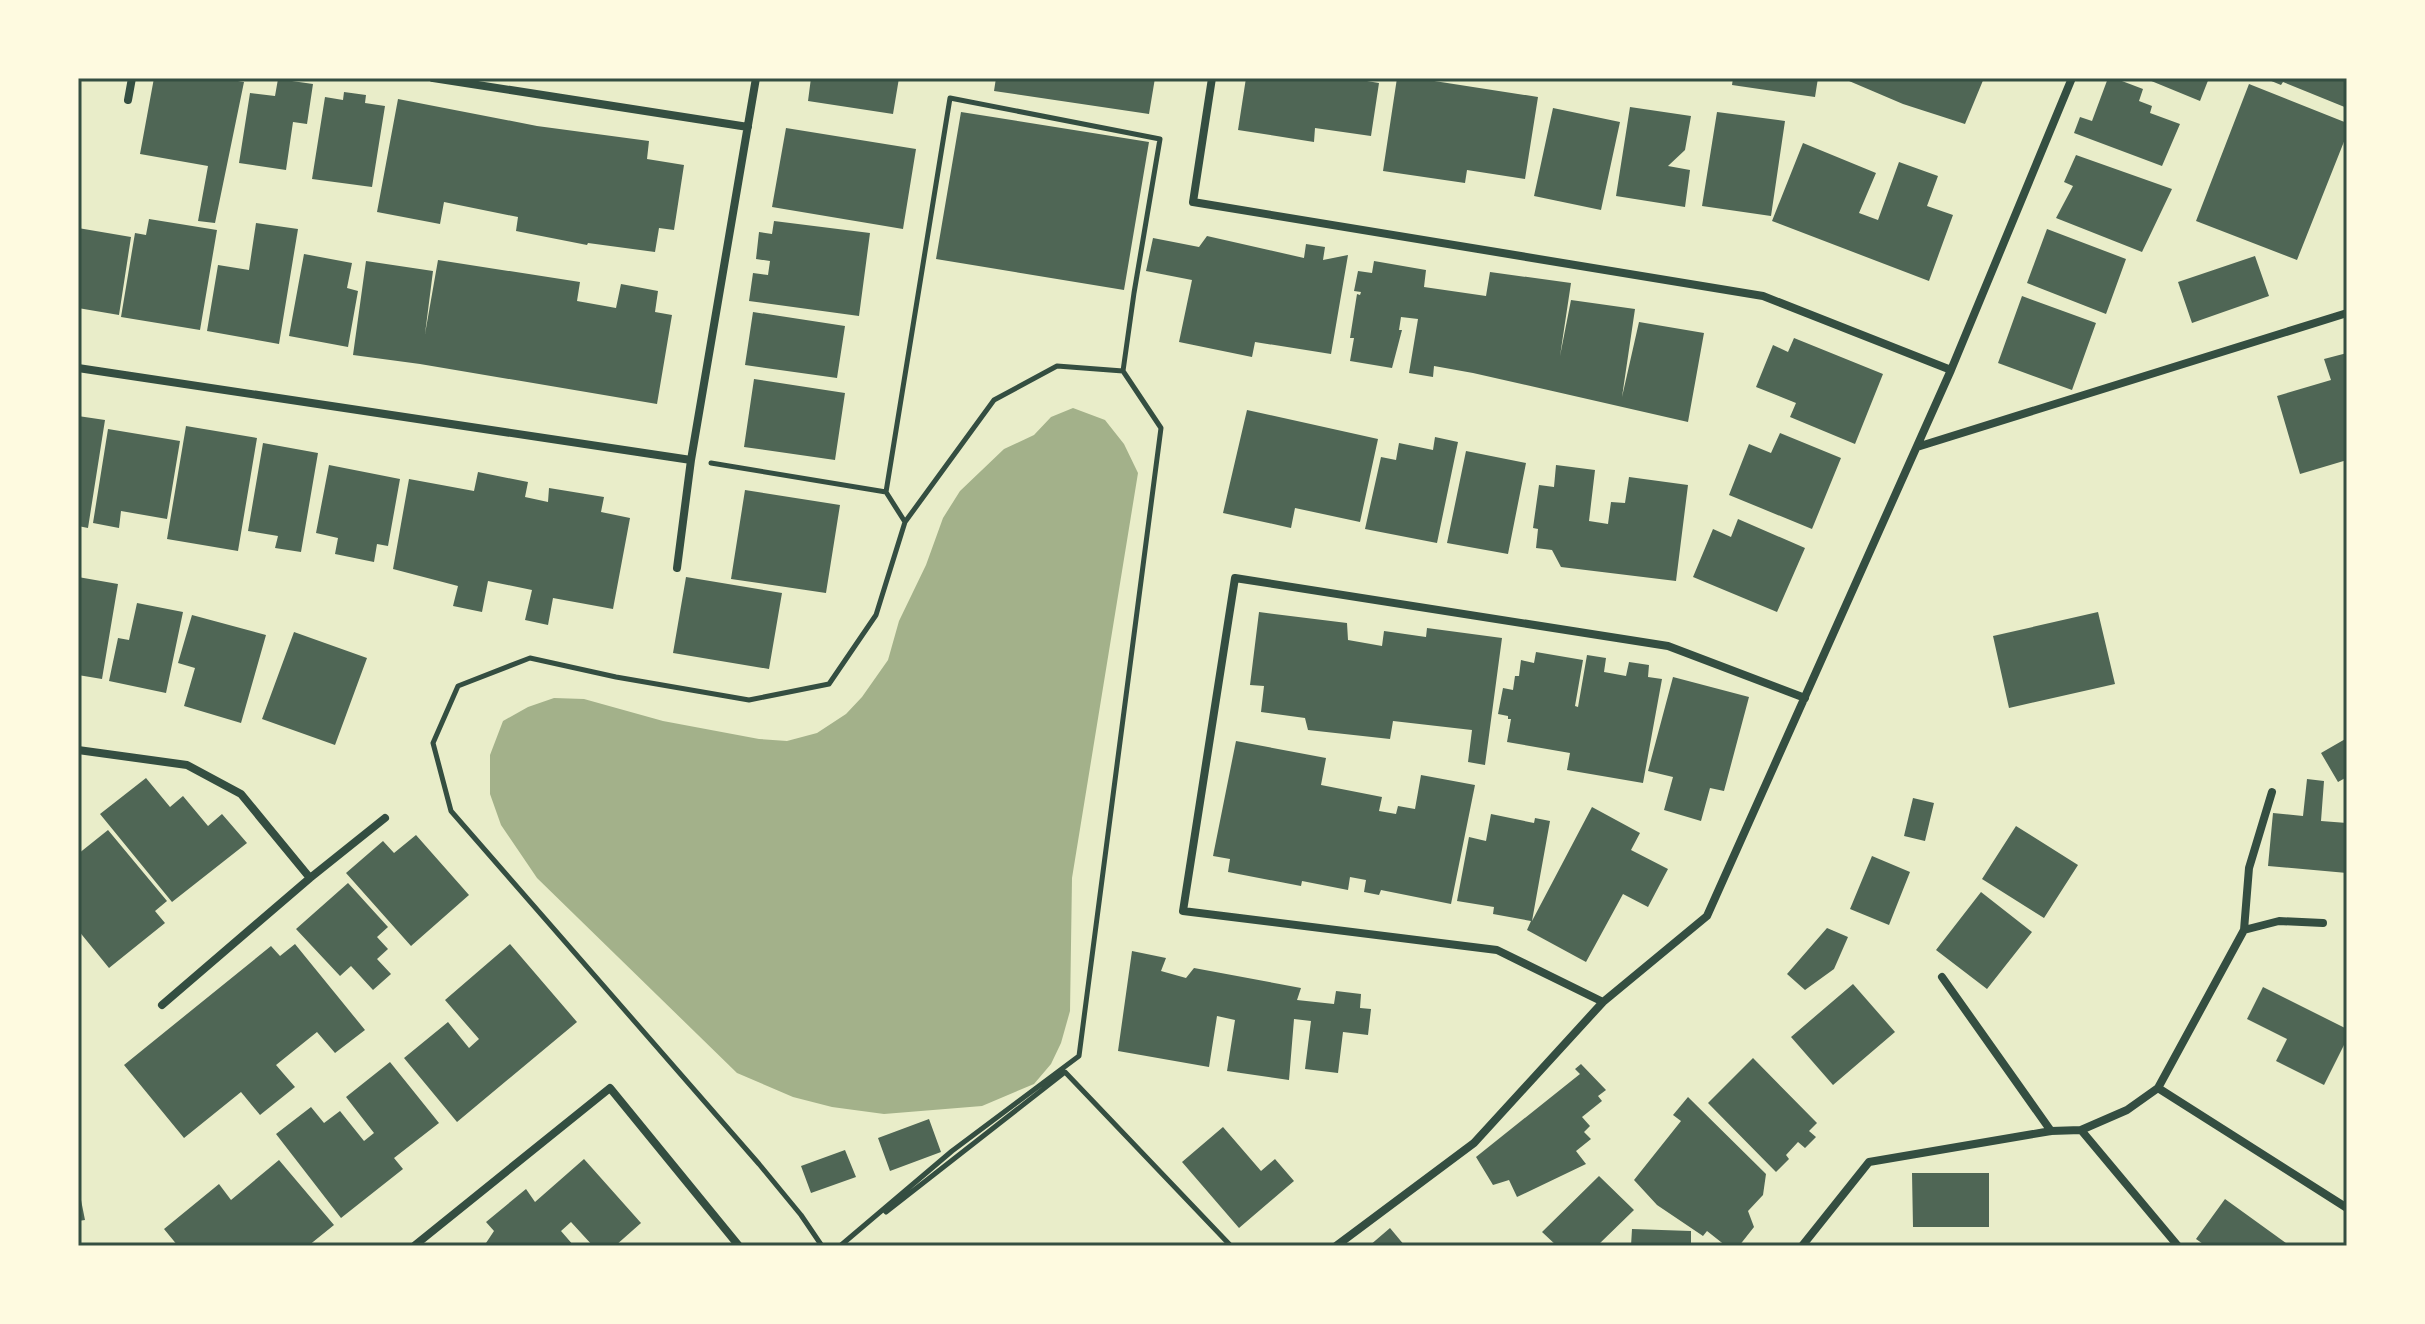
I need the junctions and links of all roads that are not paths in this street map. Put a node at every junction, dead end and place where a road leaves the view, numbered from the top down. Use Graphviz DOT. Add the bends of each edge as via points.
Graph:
graph roads {
  1 [pos="132,78"];
  2 [pos="433,78"];
  3 [pos="756,78"];
  4 [pos="1212,78"];
  5 [pos="2072,78"];
  6 [pos="128,100"];
  7 [pos="748,127"];
  8 [pos="2347,313"];
  9 [pos="78,368"];
  10 [pos="1951,370"];
  11 [pos="1917,447"];
  12 [pos="691,460"];
  13 [pos="677,568"];
  14 [pos="1805,698"];
  15 [pos="78,750"];
  16 [pos="2272,792"];
  17 [pos="385,818"];
  18 [pos="310,878"];
  19 [pos="2323,923"];
  20 [pos="2244,930"];
  21 [pos="1942,977"];
  22 [pos="1603,1002"];
  23 [pos="162,1005"];
  24 [pos="2158,1088"];
  25 [pos="2081,1130"];
  26 [pos="2051,1131"];
  27 [pos="2347,1208"];
  28 [pos="414,1246"];
  29 [pos="739,1246"];
  30 [pos="1336,1246"];
  31 [pos="1802,1246"];
  32 [pos="2178,1246"];
  1 -- 6 [label="street"];
  2 -- 7 [label="street"];
  3 -- 7 [label="street"];
  4 -- 10 [label="street" via="1193,202 1763,296"];
  5 -- 10 [label="street"];
  7 -- 12 [label="street"];
  8 -- 11 [label="street"];
  9 -- 12 [label="street"];
  10 -- 11 [label="street"];
  11 -- 14 [label="street"];
  12 -- 13 [label="street"];
  14 -- 22 [label="street" via="1707,916"];
  14 -- 22 [label="street" via="1668,646 1235,578 1183,911 1497,950"];
  15 -- 18 [label="street" via="187,765 241,794"];
  16 -- 20 [label="street" via="2249,868"];
  17 -- 18 [label="street"];
  18 -- 23 [label="street"];
  19 -- 20 [label="street" via="2279,921"];
  20 -- 24 [label="street"];
  21 -- 26 [label="street"];
  22 -- 30 [label="street" via="1474,1143"];
  24 -- 25 [label="street" via="2127,1110"];
  24 -- 27 [label="street"];
  25 -- 26 [label="street"];
  25 -- 32 [label="street"];
  26 -- 31 [label="street" via="1869,1162"];
  28 -- 29 [label="street" via="610,1088"];
}
